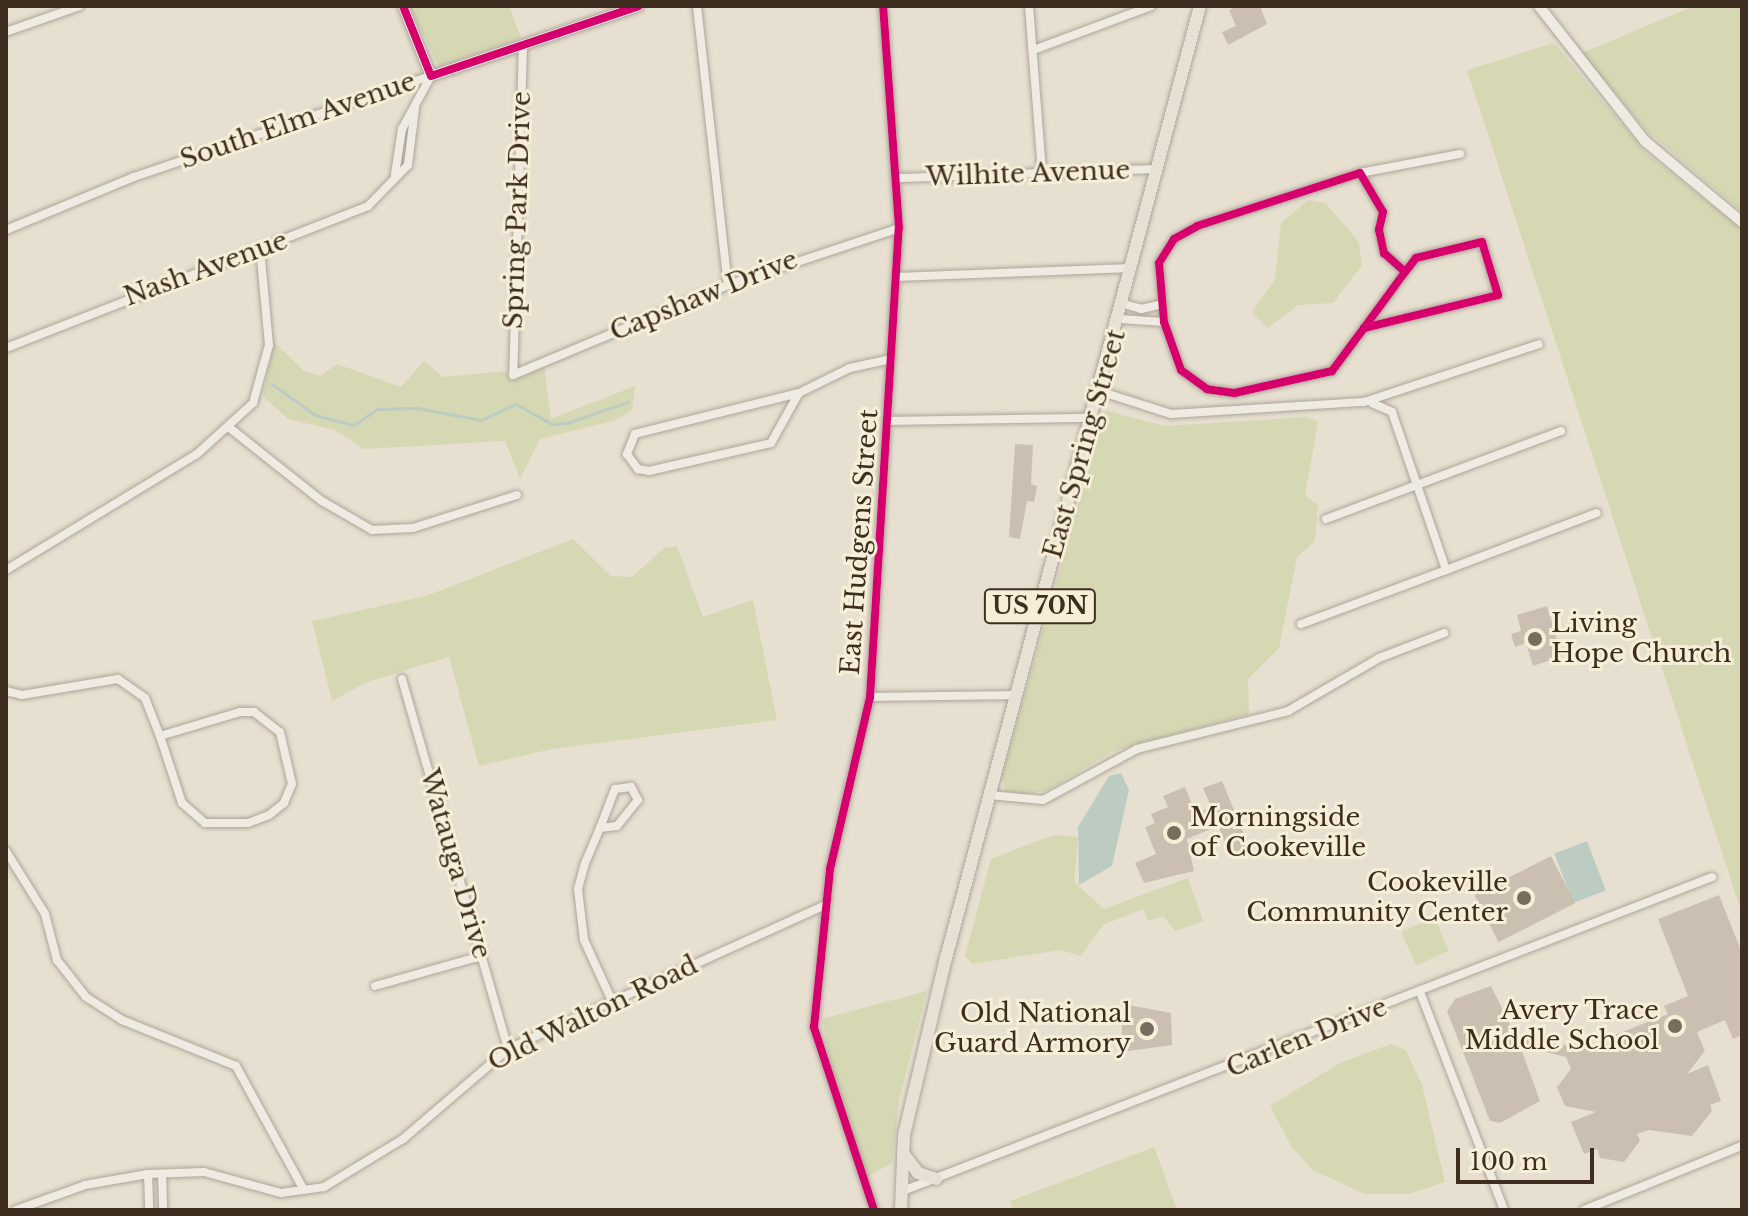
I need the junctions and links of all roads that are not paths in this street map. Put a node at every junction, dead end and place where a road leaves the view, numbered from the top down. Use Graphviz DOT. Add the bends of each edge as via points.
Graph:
graph roads {
  1 [pos="80,6"];
  2 [pos="403,6"];
  3 [pos="639,6"];
  4 [pos="697,6"];
  5 [pos="883,6"];
  6 [pos="1029,6"];
  7 [pos="1151,6"];
  8 [pos="1200,6"];
  9 [pos="1539,6"];
  10 [pos="6,32"];
  11 [pos="523,45"];
  12 [pos="1033,50"];
  13 [pos="431,76"];
  14 [pos="415,108"];
  15 [pos="1460,154"];
  16 [pos="1158,169"];
  17 [pos="1042,172"];
  18 [pos="1360,173"];
  19 [pos="395,174"];
  20 [pos="899,178"];
  21 [pos="1742,222"];
  22 [pos="899,228"];
  23 [pos="6,230"];
  24 [pos="260,248"];
  25 [pos="1133,268"];
  26 [pos="1405,272"];
  27 [pos="896,277"];
  28 [pos="728,285"];
  29 [pos="1124,304"];
  30 [pos="1162,304"];
  31 [pos="1120,319"];
  32 [pos="1164,322"];
  33 [pos="1364,328"];
  34 [pos="1539,344"];
  35 [pos="6,348"];
  36 [pos="891,359"];
  37 [pos="513,375"];
  38 [pos="1099,391"];
  39 [pos="799,393"];
  40 [pos="1364,402"];
  41 [pos="1090,418"];
  42 [pos="888,421"];
  43 [pos="231,429"];
  44 [pos="1561,431"];
  45 [pos="1416,481"];
  46 [pos="517,495"];
  47 [pos="1597,513"];
  48 [pos="1326,519"];
  49 [pos="6,570"];
  50 [pos="1446,570"];
  51 [pos="1301,624"];
  52 [pos="1444,633"];
  53 [pos="402,679"];
  54 [pos="6,691"];
  55 [pos="1016,695"];
  56 [pos="870,697"];
  57 [pos="160,736"];
  58 [pos="989,795"];
  59 [pos="600,828"];
  60 [pos="6,851"];
  61 [pos="1712,877"];
  62 [pos="823,906"];
  63 [pos="481,956"];
  64 [pos="375,986"];
  65 [pos="1420,992"];
  66 [pos="612,1001"];
  67 [pos="508,1049"];
  68 [pos="1742,1146"];
  69 [pos="903,1153"];
  70 [pos="148,1174"];
  71 [pos="162,1174"];
  72 [pos="936,1179"];
  73 [pos="304,1190"];
  74 [pos="900,1193"];
  75 [pos="16,1210"];
  76 [pos="149,1210"];
  77 [pos="163,1210"];
  78 [pos="874,1210"];
  79 [pos="901,1210"];
  80 [pos="1504,1210"];
  81 [pos="1584,1210"];
  1 -- 10 [label="street"];
  2 -- 13 [label="street"];
  3 -- 11 [label="street, South Elm Avenue"];
  4 -- 28 [label="street"];
  5 -- 20 [label="street, East Hudgens Street"];
  6 -- 12 [label="street"];
  7 -- 12 [label="street"];
  8 -- 16 [label="main road, East Spring Street / US 70N"];
  9 -- 21 [label="street" via="1645,141"];
  11 -- 13 [label="street, South Elm Avenue"];
  11 -- 37 [label="street, Spring Park Drive"];
  12 -- 17 [label="street"];
  13 -- 14 [label="street, Nash Avenue"];
  13 -- 23 [label="street, South Elm Avenue" via="134,177"];
  14 -- 19 [label="street, Nash Avenue" via="402,129"];
  14 -- 19 [label="street, Nash Avenue" via="414,150"];
  15 -- 18 [label="street"];
  16 -- 17 [label="street, Wilhite Avenue"];
  16 -- 25 [label="main road, East Spring Street / US 70N"];
  17 -- 20 [label="street, Wilhite Avenue"];
  18 -- 26 [label="street" via="1383,212 1379,230 1384,253"];
  18 -- 30 [label="street" via="1269,200 1174,239 1159,263"];
  19 -- 24 [label="street, Nash Avenue" via="368,206 348,218"];
  20 -- 22 [label="street, East Hudgens Street"];
  22 -- 27 [label="street, East Hudgens Street"];
  22 -- 28 [label="street, Capshaw Drive"];
  24 -- 35 [label="street, Nash Avenue"];
  24 -- 43 [label="street" via="269,345 253,403"];
  25 -- 27 [label="street"];
  25 -- 29 [label="main road, East Spring Street / US 70N"];
  26 -- 33 [label="street"];
  26 -- 33 [label="street" via="1416,258 1482,242 1498,295"];
  27 -- 36 [label="street, East Hudgens Street"];
  28 -- 37 [label="street, Capshaw Drive"];
  29 -- 30 [label="street" via="1141,309"];
  29 -- 31 [label="main road, East Spring Street / US 70N"];
  30 -- 32 [label="street"];
  31 -- 32 [label="street"];
  31 -- 38 [label="main road, East Spring Street / US 70N"];
  32 -- 33 [label="street" via="1184,374 1207,389 1234,393 1332,371"];
  34 -- 40 [label="street"];
  36 -- 39 [label="street" via="850,368"];
  36 -- 42 [label="street, East Hudgens Street"];
  38 -- 40 [label="street" via="1171,414"];
  38 -- 41 [label="main road, East Spring Street / US 70N"];
  39 -- 39 [label="street" via="771,443 649,471 638,469 627,454 635,434"];
  40 -- 45 [label="street" via="1380,403 1392,412"];
  41 -- 42 [label="street"];
  41 -- 55 [label="main road, East Spring Street / US 70N"];
  42 -- 56 [label="street, East Hudgens Street"];
  43 -- 46 [label="street" via="322,501 372,530 413,528"];
  43 -- 49 [label="street"];
  44 -- 45 [label="street"];
  45 -- 48 [label="street"];
  45 -- 50 [label="street"];
  47 -- 50 [label="street"];
  50 -- 51 [label="street"];
  52 -- 58 [label="street" via="1379,658 1288,711 1137,749 1043,800"];
  53 -- 63 [label="street, Watauga Drive"];
  54 -- 57 [label="street" via="22,695 118,679 145,698"];
  55 -- 56 [label="street"];
  55 -- 58 [label="main road, East Spring Street / US 70N"];
  56 -- 62 [label="street, East Hudgens Street"];
  57 -- 57 [label="street" via="182,803 205,823 248,823 284,803 292,784 287,748 254,712"];
  58 -- 69 [label="main road, East Spring Street / US 70N"];
  59 -- 59 [label="street" via="615,789 631,787 638,800 617,826"];
  59 -- 66 [label="street" via="578,889 577,914"];
  60 -- 73 [label="street" via="45,914 57,960 86,997 122,1020 236,1066"];
  61 -- 65 [label="street, Carlen Drive"];
  62 -- 66 [label="street, Old Walton Road"];
  62 -- 78 [label="street, East Hudgens Street" via="814,1027 823,1071"];
  63 -- 64 [label="street"];
  63 -- 67 [label="street, Watauga Drive"];
  65 -- 72 [label="street, Carlen Drive"];
  65 -- 80 [label="street"];
  66 -- 67 [label="street, Old Walton Road"];
  67 -- 73 [label="street, Old Walton Road" via="370,1163"];
  68 -- 81 [label="street"];
  69 -- 72 [label="main road" via="918,1173"];
  69 -- 74 [label="main road, East Spring Street / US 70N"];
  70 -- 71 [label="street, Old Walton Road"];
  70 -- 75 [label="street, Old Walton Road" via="85,1185"];
  70 -- 76 [label="street"];
  71 -- 73 [label="street, Old Walton Road" via="204,1172 281,1193"];
  71 -- 77 [label="street"];
  72 -- 74 [label="street, Carlen Drive"];
  74 -- 79 [label="main road, East Spring Street / US 70N"];
}
